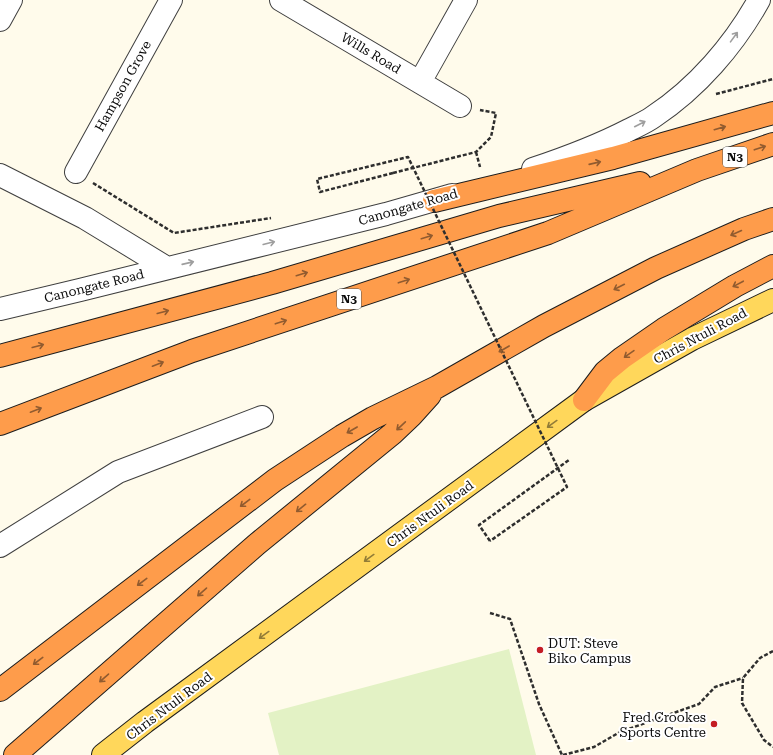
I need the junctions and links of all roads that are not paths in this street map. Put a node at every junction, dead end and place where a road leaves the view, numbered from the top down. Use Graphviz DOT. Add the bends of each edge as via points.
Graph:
graph roads {
  1 [pos="11,0"];
  2 [pos="171,0"];
  3 [pos="281,0"];
  4 [pos="466,0"];
  5 [pos="759,0"];
  6 [pos="0,20"];
  7 [pos="420,82"];
  8 [pos="460,106"];
  9 [pos="773,113"];
  10 [pos="773,144"];
  11 [pos="697,170"];
  12 [pos="76,172"];
  13 [pos="0,175"];
  14 [pos="428,191"];
  15 [pos="773,219"];
  16 [pos="773,266"];
  17 [pos="166,268"];
  18 [pos="773,300"];
  19 [pos="0,309"];
  20 [pos="0,356"];
  21 [pos="437,387"];
  22 [pos="584,400"];
  23 [pos="262,417"];
  24 [pos="0,424"];
  25 [pos="0,546"];
  26 [pos="0,690"];
  27 [pos="15,755"];
  28 [pos="103,755"];
  1 -- 6 [label="street"];
  2 -- 12 [label="street, Hampson Grove"];
  3 -- 7 [label="street, Wills Road"];
  4 -- 7 [label="street"];
  14 -- 5 [label="street, Canongate Road, one-way" via="544,165 594,147 653,118 689,90 710,67 733,39"];
  7 -- 8 [label="street, Wills Road"];
  14 -- 9 [label="highway, one-way" via="613,158"];
  11 -- 10 [label="highway, N3, one-way"];
  20 -- 11 [label="highway, one-way" via="272,283 499,216"];
  24 -- 11 [label="highway, N3, one-way" via="192,351 548,233"];
  13 -- 17 [label="street" via="85,218"];
  17 -- 14 [label="street, Canongate Road, one-way" via="386,214"];
  15 -- 21 [label="highway, one-way" via="656,268 544,326"];
  16 -- 22 [label="highway, one-way" via="735,286 622,358 605,372"];
  17 -- 19 [label="street, Canongate Road"];
  18 -- 22 [label="main road, Chris Ntuli Road" via="692,339"];
  21 -- 26 [label="highway, one-way" via="373,418 275,480"];
  21 -- 27 [label="highway, one-way" via="392,434 257,544"];
  22 -- 28 [label="main road, Chris Ntuli Road, one-way"];
  23 -- 25 [label="street" via="118,472"];
}
